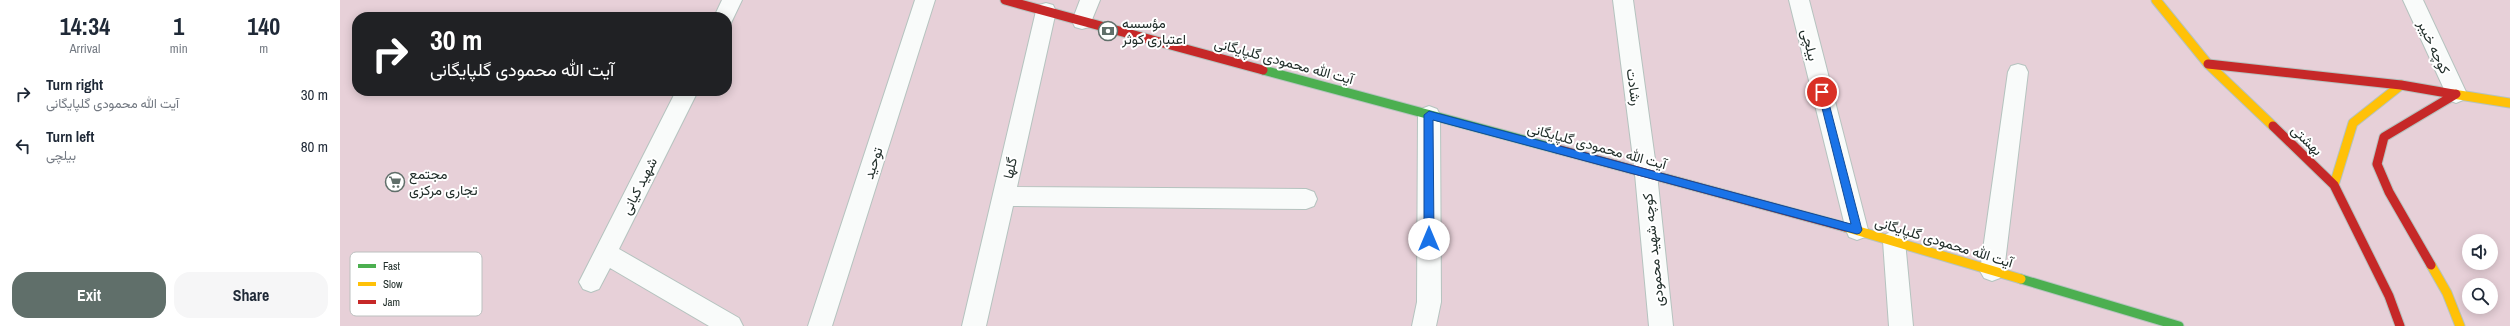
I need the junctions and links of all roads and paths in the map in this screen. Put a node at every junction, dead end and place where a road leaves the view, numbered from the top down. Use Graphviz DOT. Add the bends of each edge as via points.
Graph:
graph roads {
  1 [pos="732,0"];
  2 [pos="925,0"];
  3 [pos="1006,0"];
  4 [pos="1090,0"];
  5 [pos="1623,0"];
  6 [pos="1799,0"];
  7 [pos="2156,0"];
  8 [pos="2413,0"];
  9 [pos="1046,11"];
  10 [pos="726,12"];
  11 [pos="1082,21"];
  12 [pos="2208,64"];
  13 [pos="2018,72"];
  14 [pos="2400,85"];
  15 [pos="2456,94"];
  16 [pos="684,96"];
  17 [pos="2510,103"];
  18 [pos="1429,115"];
  19 [pos="1646,174"];
  20 [pos="2334,185"];
  21 [pos="1004,196"];
  22 [pos="1306,199"];
  23 [pos="1857,230"];
  24 [pos="1894,241"];
  25 [pos="605,253"];
  26 [pos="1992,271"];
  27 [pos="591,282"];
  28 [pos="731,326"];
  29 [pos="820,326"];
  30 [pos="974,326"];
  31 [pos="1424,326"];
  32 [pos="1661,326"];
  33 [pos="1901,326"];
  34 [pos="2178,326"];
  35 [pos="2400,326"];
  36 [pos="2460,326"];
  1 -- 10 [label="street"];
  2 -- 29 [label="street, توحید"];
  3 -- 9 [label="main road, آیت الله محمودی گلپایگانی"];
  4 -- 11 [label="street"];
  5 -- 19 [label="street, رشادت"];
  6 -- 23 [label="street, بیلچی"];
  7 -- 12 [label="main road, بهشتی"];
  8 -- 15 [label="street, کوچه خیبر"];
  9 -- 11 [label="main road, آیت الله محمودی گلپایگانی"];
  9 -- 21 [label="street, گلها"];
  11 -- 18 [label="main road, آیت الله محمودی گلپایگانی"];
  12 -- 14 [label="main road"];
  12 -- 20 [label="main road, بهشتی"];
  13 -- 26 [label="street"];
  14 -- 15 [label="main road"];
  14 -- 20 [label="main road" via="2353,123"];
  15 -- 17 [label="main road"];
  15 -- 36 [label="main road" via="2384,137 2377,164 2389,192 2447,294"];
  16 -- 25 [label="street, شهید کیانی"];
  18 -- 19 [label="main road, آیت الله محمودی گلپایگانی"];
  18 -- 31 [label="street" via="1429,302"];
  19 -- 23 [label="main road, آیت الله محمودی گلپایگانی"];
  19 -- 32 [label="street, کوچه شهید محمودی"];
  20 -- 35 [label="main road, بهشتی" via="2389,296"];
  21 -- 22 [label="street"];
  21 -- 30 [label="street, گلها"];
  23 -- 24 [label="main road, آیت الله محمودی گلپایگانی"];
  24 -- 26 [label="main road, آیت الله محمودی گلپایگانی"];
  24 -- 33 [label="street"];
  25 -- 27 [label="street, شهید کیانی"];
  25 -- 28 [label="street"];
  26 -- 34 [label="main road, آیت الله محمودی گلپایگانی"];
}
